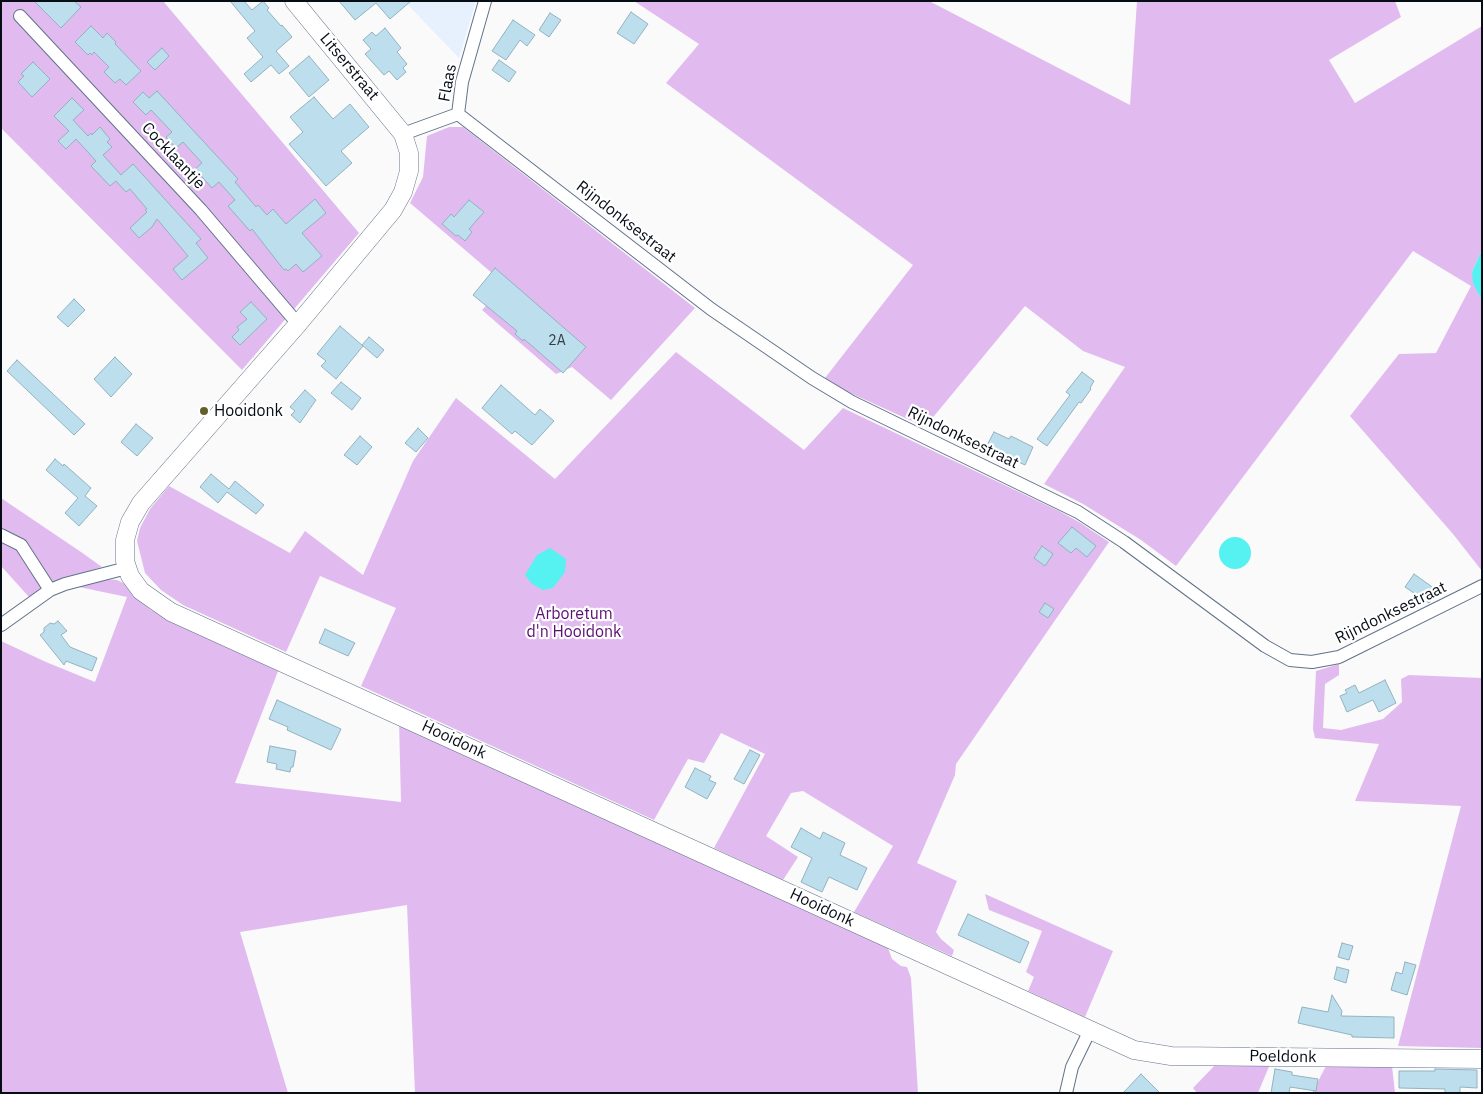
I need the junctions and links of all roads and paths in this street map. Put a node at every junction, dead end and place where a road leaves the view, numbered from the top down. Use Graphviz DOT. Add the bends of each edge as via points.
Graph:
graph roads {
  1 [pos="294,1"];
  2 [pos="485,1"];
  3 [pos="20,16"];
  4 [pos="458,114"];
  5 [pos="403,134"];
  6 [pos="298,324"];
  7 [pos="1,535"];
  8 [pos="127,568"];
  9 [pos="1482,586"];
  10 [pos="50,590"];
  11 [pos="1,625"];
  12 [pos="1090,1030"];
  13 [pos="1482,1059"];
  14 [pos="1066,1093"];
  1 -- 5 [label="street, Litserstraat"];
  2 -- 4 [label="street, Flaas" via="462,82"];
  3 -- 6 [label="street, Cocklaantje" via="201,210"];
  4 -- 5 [label="street, Flaas"];
  4 -- 9 [label="street, Rijndonksestraat" via="711,309 812,378 852,402 1078,512 1265,646 1290,660 1312,662 1339,658"];
  5 -- 6 [label="street, Hooidonk" via="409,153 409,171 403,192 393,210"];
  6 -- 8 [label="street, Hooidonk" via="141,503 130,522 125,540"];
  7 -- 10 [label="street" via="21,545"];
  8 -- 10 [label="street"];
  8 -- 12 [label="street, Hooidonk" via="141,591 171,612"];
  10 -- 11 [label="street"];
  12 -- 13 [label="street, Poeldonk" via="1134,1050 1172,1056"];
  12 -- 14 [label="street" via="1072,1067"];
}
